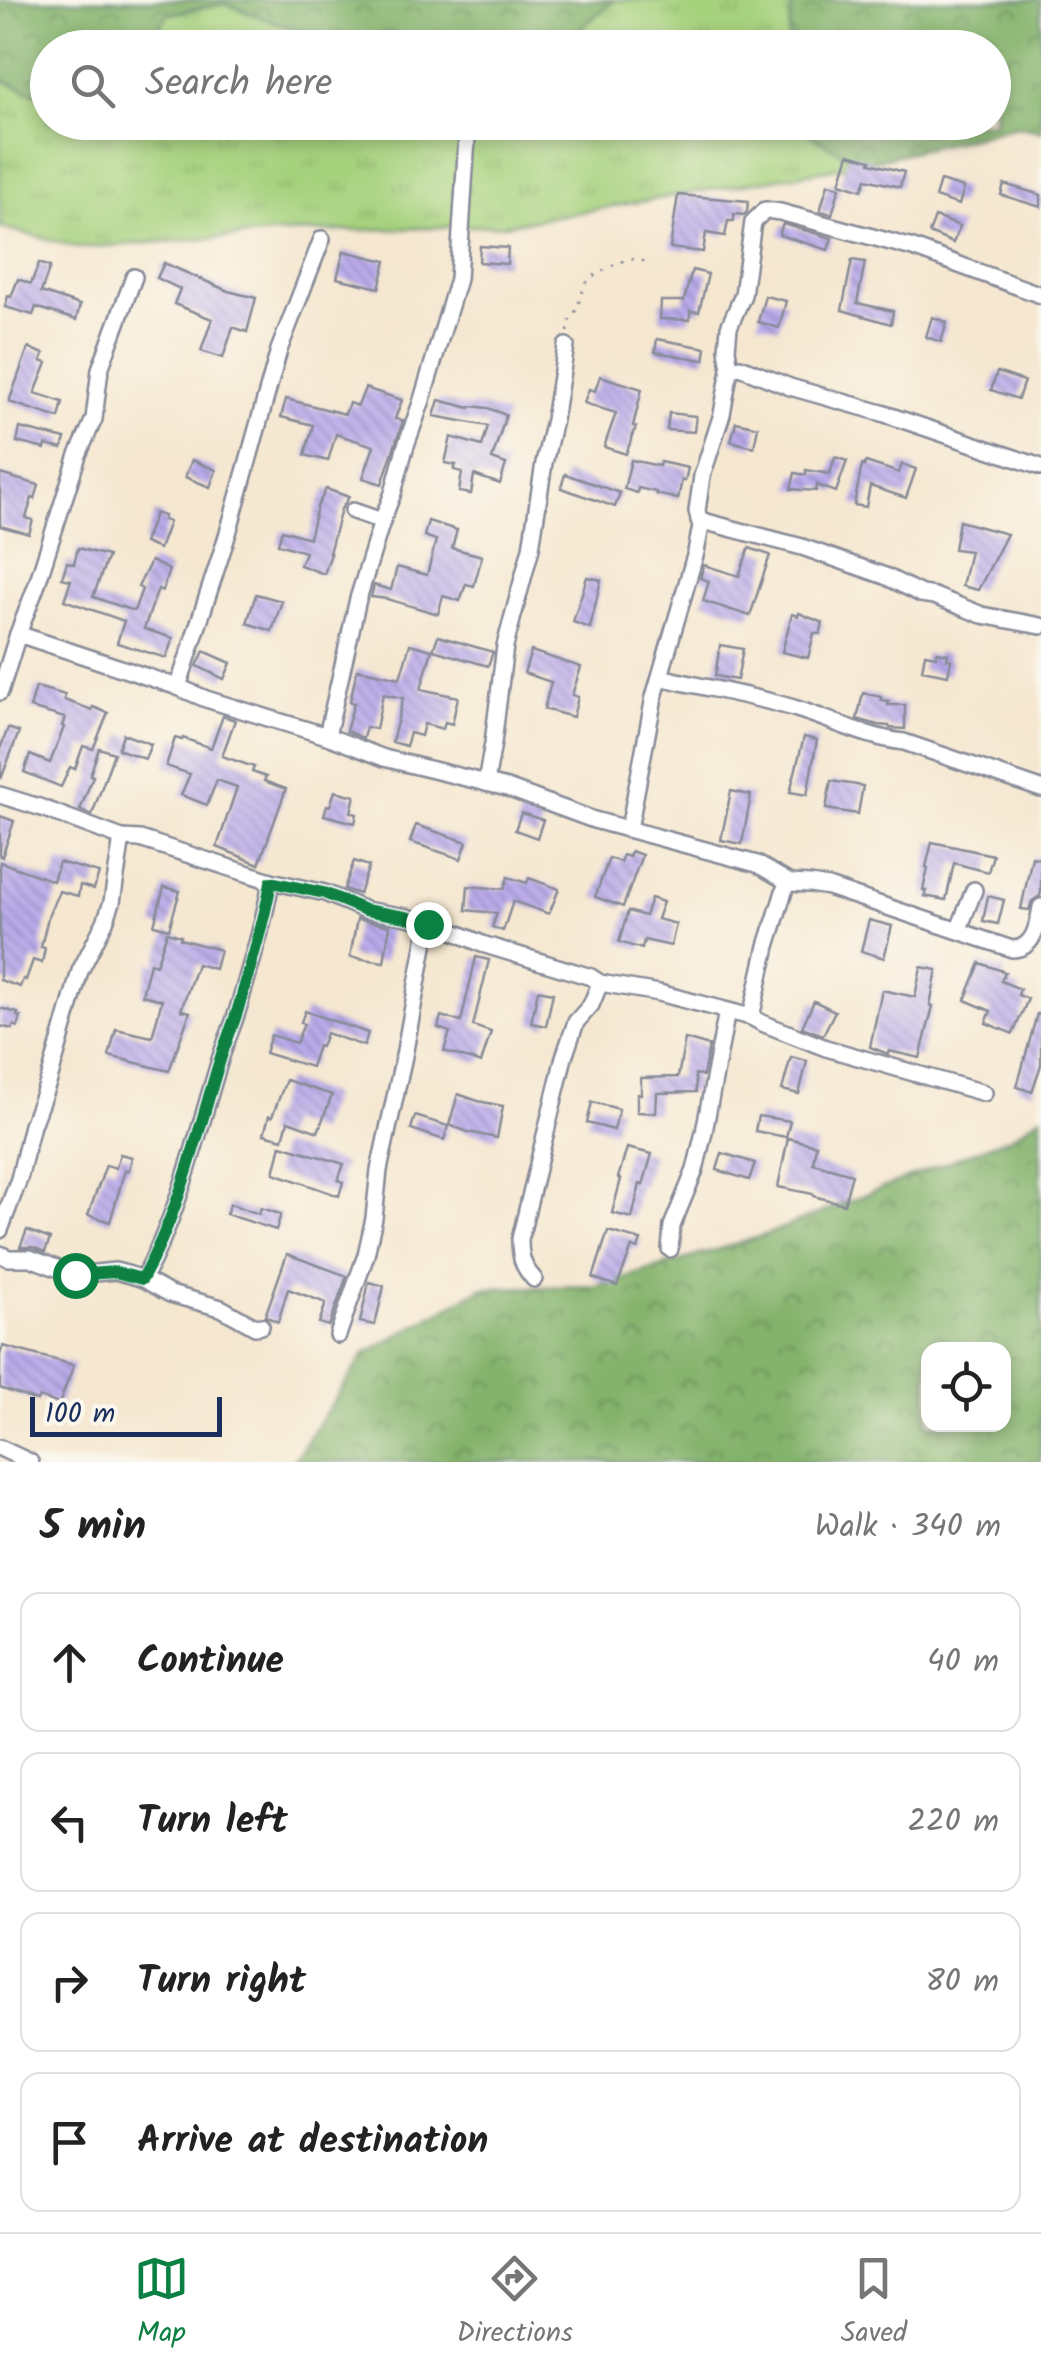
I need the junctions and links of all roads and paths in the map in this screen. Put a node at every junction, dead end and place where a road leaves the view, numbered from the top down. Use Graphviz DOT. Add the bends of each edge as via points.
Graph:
graph roads {
  1 [pos="467,140"];
  2 [pos="322,240"];
  3 [pos="649,262"];
  4 [pos="134,277"];
  5 [pos="1041,295"];
  6 [pos="566,346"];
  7 [pos="730,370"];
  8 [pos="1041,467"];
  9 [pos="353,512"];
  10 [pos="699,520"];
  11 [pos="382,521"];
  12 [pos="1041,626"];
  13 [pos="18,634"];
  14 [pos="660,677"];
  15 [pos="178,687"];
  16 [pos="0,692"];
  17 [pos="328,736"];
  18 [pos="486,783"];
  19 [pos="1041,790"];
  20 [pos="0,796"];
  21 [pos="629,829"];
  22 [pos="122,838"];
  23 [pos="271,882"];
  24 [pos="787,882"];
  25 [pos="974,890"];
  26 [pos="1041,907"];
  27 [pos="428,924"];
  28 [pos="959,929"];
  29 [pos="600,983"];
  30 [pos="727,1011"];
  31 [pos="751,1017"];
  32 [pos="984,1093"];
  33 [pos="0,1230"];
  34 [pos="670,1249"];
  35 [pos="0,1254"];
  36 [pos="142,1279"];
  37 [pos="534,1279"];
  38 [pos="260,1326"];
  39 [pos="338,1335"];
  40 [pos="0,1448"];
  41 [pos="30,1462"];
  1 -- 11 [label="street" via="458,279"];
  2 -- 15 [label="street" via="279,350"];
  3 -- 6 [label="path" via="618,262 590,278"];
  4 -- 13 [label="street" via="100,369 94,419"];
  5 -- 7 [label="street" via="912,248 765,210 754,222 743,295 728,327"];
  6 -- 18 [label="street" via="532,548 505,646"];
  7 -- 8 [label="street" via="740,367"];
  7 -- 10 [label="street" via="702,476"];
  9 -- 11 [label="street"];
  10 -- 12 [label="street" via="802,546 982,615"];
  10 -- 14 [label="street"];
  11 -- 17 [label="street"];
  13 -- 15 [label="street"];
  13 -- 16 [label="street"];
  14 -- 19 [label="street" via="766,700"];
  14 -- 21 [label="street"];
  15 -- 17 [label="street"];
  17 -- 18 [label="street" via="384,758"];
  18 -- 21 [label="street"];
  20 -- 22 [label="street"];
  21 -- 24 [label="street" via="757,864"];
  22 -- 23 [label="street" via="140,838"];
  22 -- 33 [label="street" via="112,902 80,971"];
  23 -- 27 [label="street"];
  23 -- 36 [label="street" via="180,1191"];
  24 -- 28 [label="street" via="828,887"];
  24 -- 31 [label="street"];
  25 -- 28 [label="street"];
  26 -- 28 [label="street" via="1035,932 1018,950"];
  27 -- 29 [label="street"];
  27 -- 39 [label="street" via="366,1255"];
  29 -- 30 [label="street"];
  29 -- 37 [label="street" via="564,1057 520,1239 524,1268"];
  30 -- 31 [label="street"];
  30 -- 34 [label="street" via="695,1170 672,1226"];
  31 -- 32 [label="street" via="815,1045"];
  35 -- 36 [label="street" via="75,1275 115,1272"];
  36 -- 38 [label="street"];
  40 -- 41 [label="street"];
}
